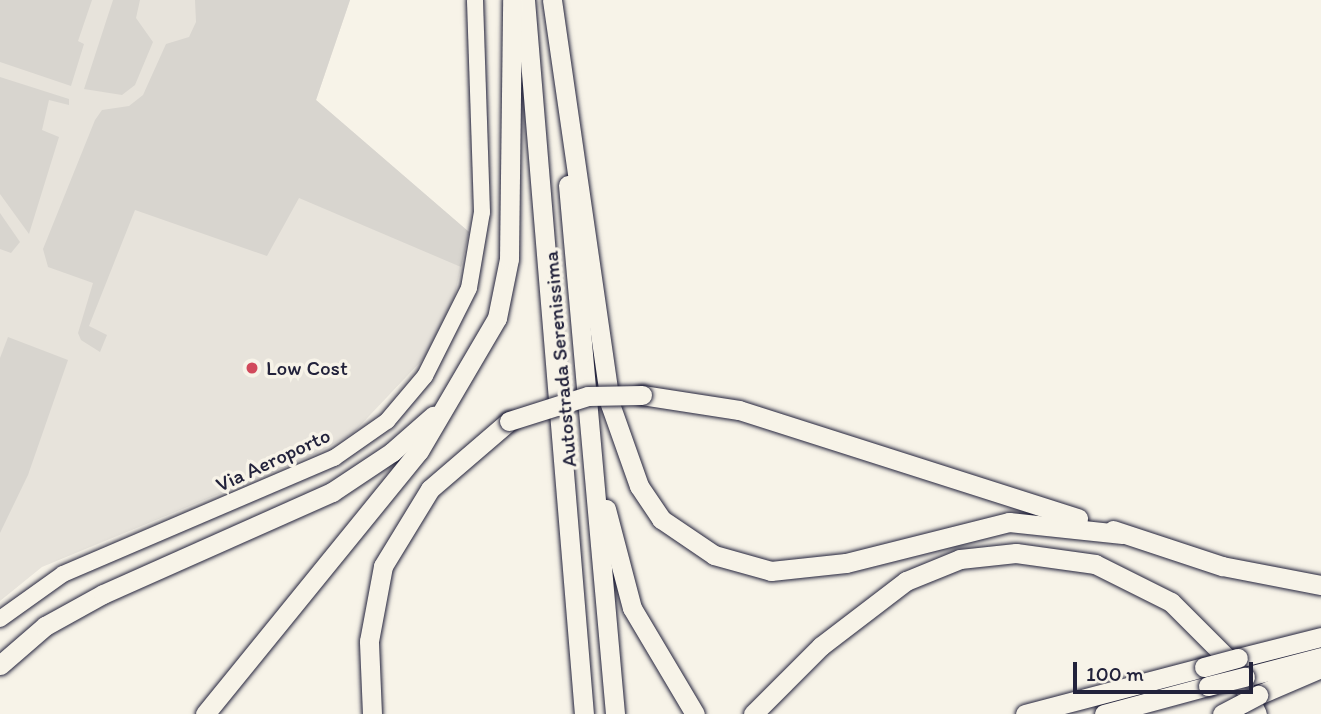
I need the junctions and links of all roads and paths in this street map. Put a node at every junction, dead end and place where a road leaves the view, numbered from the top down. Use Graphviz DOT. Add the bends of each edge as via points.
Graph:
graph roads {
  1 [pos="475,0"];
  2 [pos="512,0"];
  3 [pos="525,0"];
  4 [pos="552,0"];
  5 [pos="453,399"];
  6 [pos="588,427"];
  7 [pos="1122,534"];
  8 [pos="1321,585"];
  9 [pos="0,619"];
  10 [pos="1321,637"];
  11 [pos="1321,657"];
  12 [pos="0,665"];
  13 [pos="1242,667"];
  14 [pos="1321,668"];
  15 [pos="1206,677"];
  16 [pos="1258,704"];
  17 [pos="205,714"];
  18 [pos="372,714"];
  19 [pos="584,714"];
  20 [pos="615,714"];
  21 [pos="695,714"];
  22 [pos="753,714"];
  23 [pos="1025,714"];
  24 [pos="1104,714"];
  25 [pos="1222,714"];
  1 -- 9 [label="street, Via Aeroporto" via="482,212 469,288 425,376 387,421 334,458 63,574"];
  2 -- 5 [label="highway" via="509,259 497,318"];
  3 -- 19 [label="highway, Autostrada Serenissima"];
  4 -- 6 [label="highway, Autostrada Serenissima"];
  4 -- 7 [label="highway" via="612,413 639,486 661,519 714,555 771,571 846,563 1009,522"];
  5 -- 12 [label="highway" via="392,452 332,492 103,594 46,626"];
  5 -- 17 [label="highway" via="372,514"];
  6 -- 20 [label="highway, Autostrada Serenissima"];
  6 -- 21 [label="highway" via="632,608"];
  7 -- 8 [label="highway" via="1222,566"];
  7 -- 18 [label="highway, bridge" via="739,410 642,395 588,396 509,421 430,489 383,566 369,641"];
  10 -- 13 [label="highway"];
  11 -- 13 [label="highway"];
  13 -- 15 [label="highway, bridge"];
  14 -- 16 [label="highway"];
  15 -- 23 [label="highway"];
  15 -- 24 [label="highway"];
  16 -- 22 [label="highway" via="1233,664 1171,602 1095,564 1016,553 960,559 905,581 821,646"];
  16 -- 25 [label="highway, bridge"];
}
